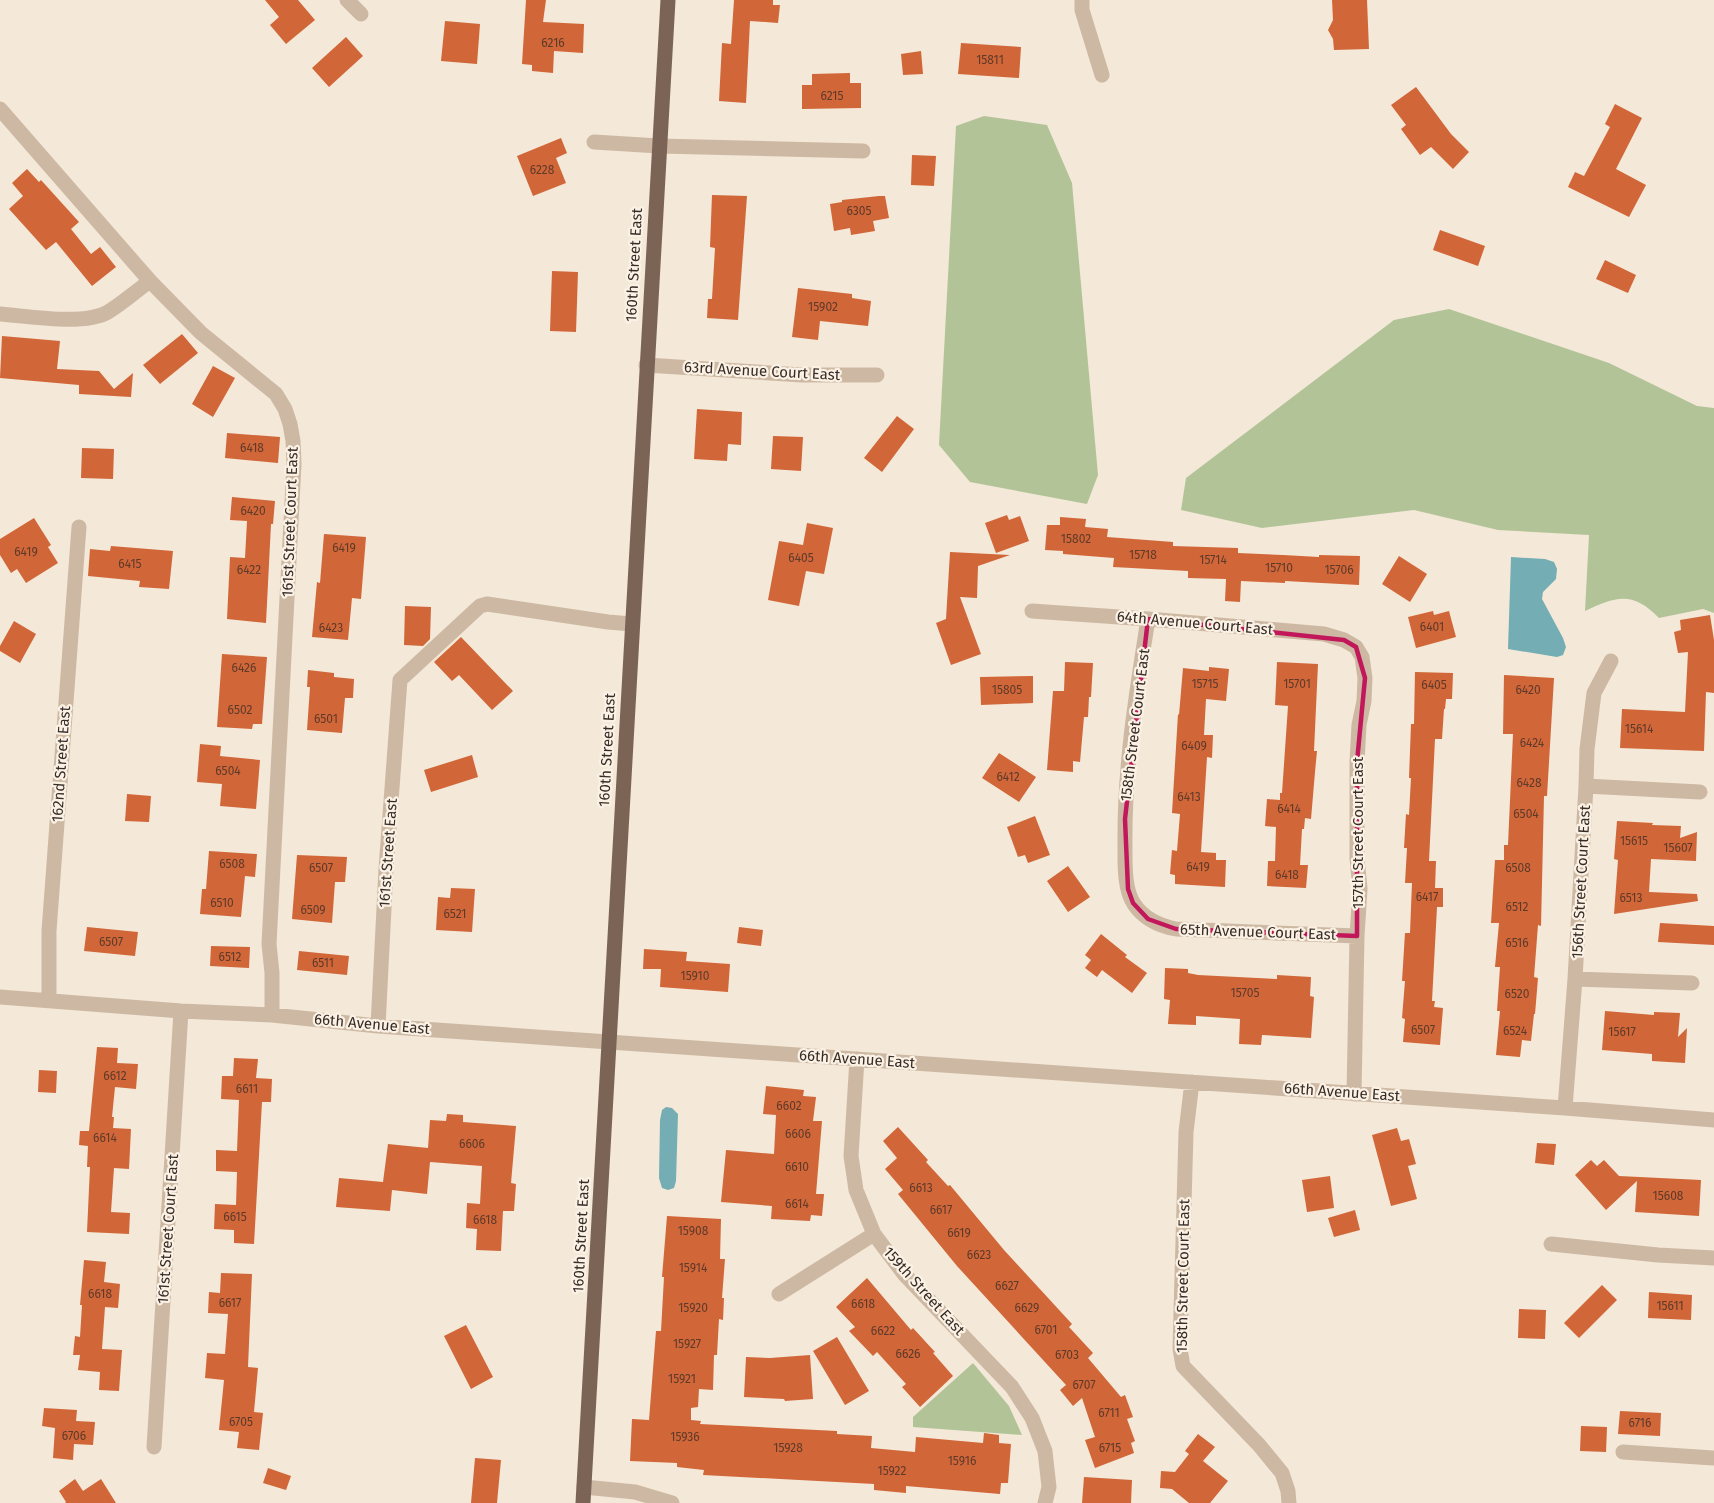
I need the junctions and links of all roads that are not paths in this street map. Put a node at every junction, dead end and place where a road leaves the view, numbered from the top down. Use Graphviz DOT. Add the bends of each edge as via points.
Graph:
graph roads {
  1 [pos="347,0"];
  2 [pos="668,0"];
  3 [pos="1082,0"];
  4 [pos="361,14"];
  5 [pos="1102,75"];
  6 [pos="0,109"];
  7 [pos="594,142"];
  8 [pos="659,146"];
  9 [pos="862,151"];
  10 [pos="150,281"];
  11 [pos="0,314"];
  12 [pos="646,365"];
  13 [pos="878,375"];
  14 [pos="79,527"];
  15 [pos="1032,611"];
  16 [pos="1148,618"];
  17 [pos="632,624"];
  18 [pos="1356,647"];
  19 [pos="1611,661"];
  20 [pos="1586,786"];
  21 [pos="1700,792"];
  22 [pos="1132,903"];
  23 [pos="1357,936"];
  24 [pos="1575,979"];
  25 [pos="1692,983"];
  26 [pos="0,997"];
  27 [pos="49,1000"];
  28 [pos="181,1011"];
  29 [pos="272,1015"];
  30 [pos="378,1026"];
  31 [pos="609,1042"];
  32 [pos="857,1059"];
  33 [pos="1192,1082"];
  34 [pos="1354,1094"];
  35 [pos="1565,1108"];
  36 [pos="1714,1120"];
  37 [pos="873,1234"];
  38 [pos="1551,1244"];
  39 [pos="1714,1258"];
  40 [pos="778,1294"];
  41 [pos="154,1447"];
  42 [pos="1623,1452"];
  43 [pos="1713,1457"];
  44 [pos="584,1495"];
  45 [pos="672,1503"];
  46 [pos="1045,1503"];
  47 [pos="1289,1503"];
  1 -- 4 [label="street"];
  2 -- 8 [label="main road, 160th Street East"];
  3 -- 5 [label="street"];
  6 -- 10 [label="street, 161st Street Court East"];
  7 -- 8 [label="street"];
  8 -- 9 [label="street"];
  8 -- 12 [label="main road, 160th Street East"];
  10 -- 11 [label="street" via="107,313 90,318"];
  10 -- 29 [label="street, 161st Street Court East" via="201,333 276,394 285,409 293,441 269,944"];
  12 -- 13 [label="street, 63rd Avenue Court East" via="802,375"];
  12 -- 17 [label="main road, 160th Street East"];
  14 -- 27 [label="street, 162nd Street East" via="49,931"];
  15 -- 16 [label="street, 64th Avenue Court East"];
  16 -- 18 [label="street, 64th Avenue Court East" via="1324,634"];
  16 -- 22 [label="street, 158th Street Court East" via="1126,775 1125,867"];
  17 -- 30 [label="street, 161st Street East" via="487,604 480,606 400,680"];
  17 -- 31 [label="main road, 160th Street East"];
  18 -- 23 [label="street, 157th Street Court East" via="1365,678 1357,762"];
  19 -- 20 [label="street, 156th Street Court East" via="1594,693"];
  20 -- 21 [label="street"];
  20 -- 24 [label="street, 156th Street Court East"];
  22 -- 23 [label="street, 65th Avenue Court East" via="1148,919 1176,929"];
  23 -- 34 [label="street, 157th Street Court East"];
  24 -- 25 [label="street"];
  24 -- 35 [label="street, 156th Street Court East"];
  26 -- 27 [label="street, 66th Avenue East"];
  27 -- 28 [label="street, 66th Avenue East"];
  28 -- 29 [label="street, 66th Avenue East"];
  28 -- 41 [label="street, 161st Street Court East"];
  29 -- 30 [label="street, 66th Avenue East"];
  30 -- 31 [label="street, 66th Avenue East"];
  31 -- 32 [label="street, 66th Avenue East"];
  31 -- 44 [label="main road, 160th Street East"];
  32 -- 33 [label="street, 66th Avenue East"];
  32 -- 37 [label="street, 159th Street East" via="851,1156 856,1190"];
  33 -- 34 [label="street, 66th Avenue East"];
  33 -- 47 [label="street, 158th Street Court East" via="1186,1131 1180,1349 1183,1366 1282,1473"];
  34 -- 35 [label="street, 66th Avenue East"];
  35 -- 36 [label="street, 66th Avenue East"];
  37 -- 40 [label="street"];
  37 -- 46 [label="street, 159th Street East" via="904,1274 1012,1387 1032,1418 1045,1451 1049,1486"];
  38 -- 39 [label="street"];
  42 -- 43 [label="street"];
  44 -- 45 [label="street" via="635,1492"];
}
